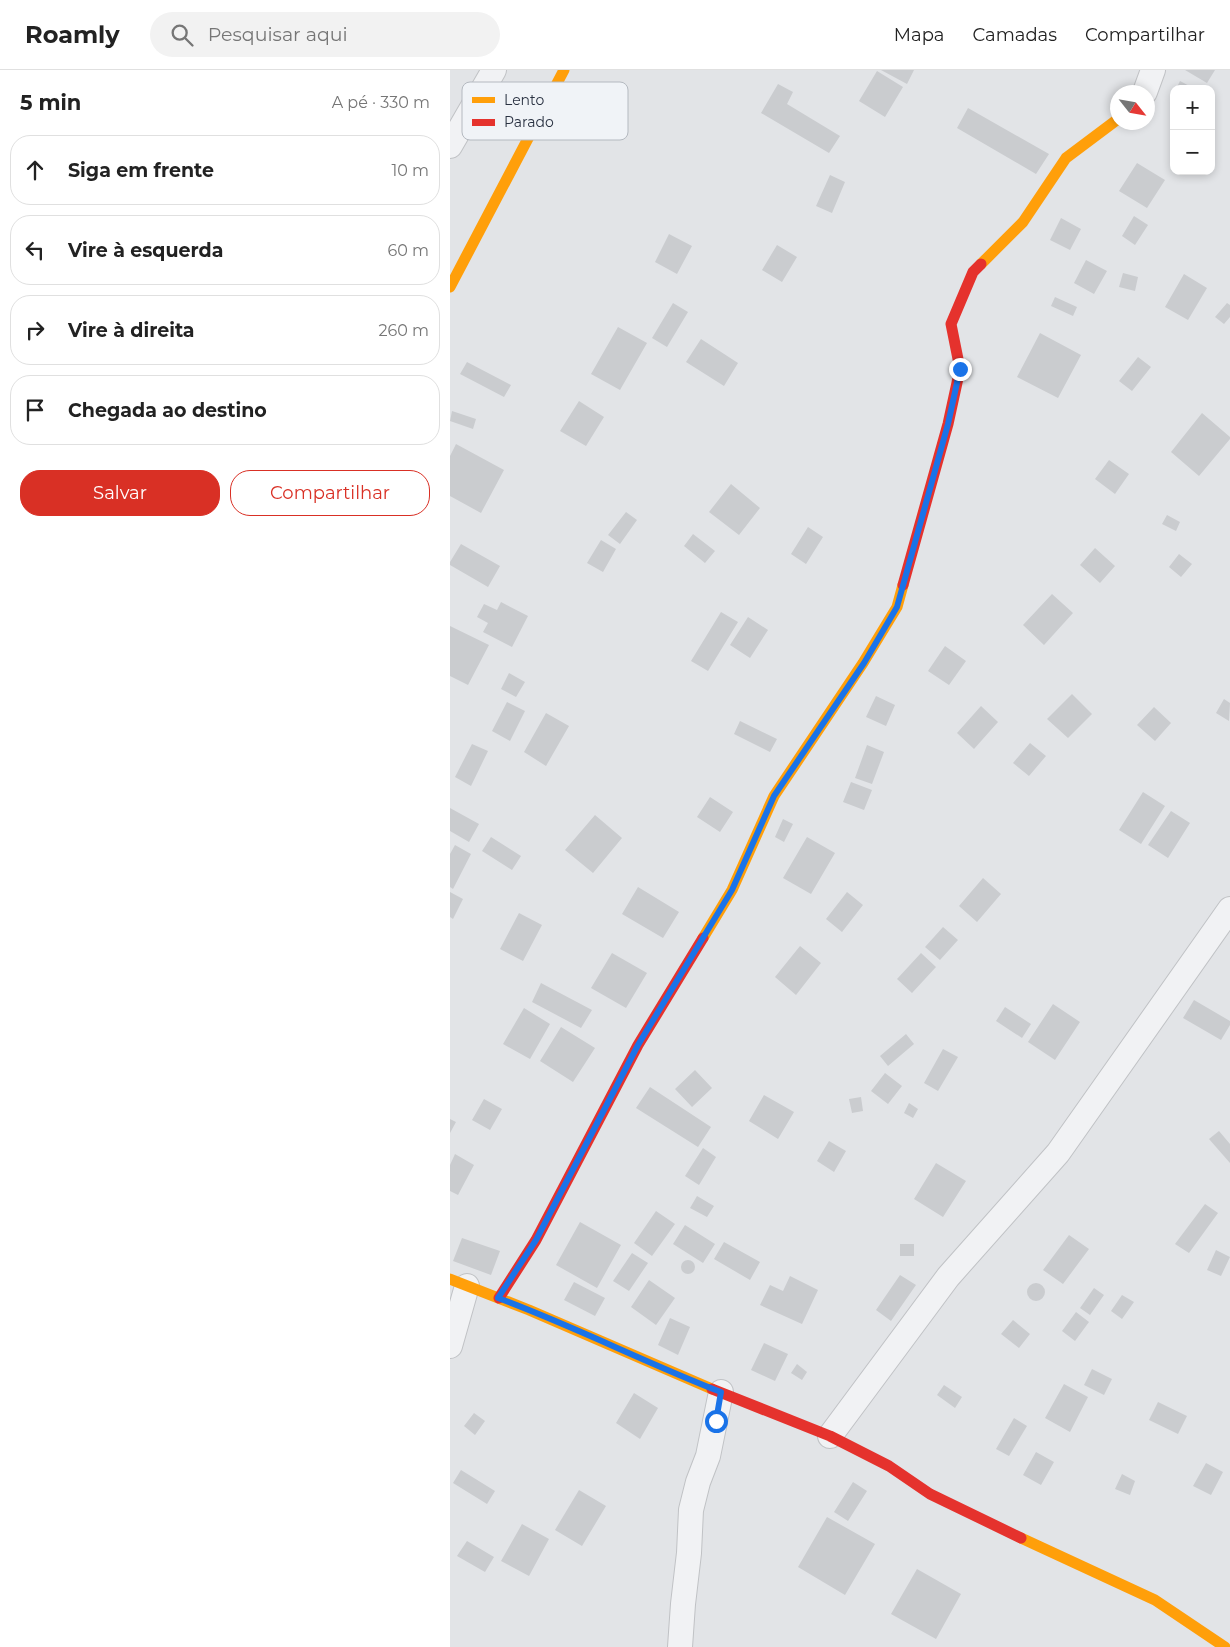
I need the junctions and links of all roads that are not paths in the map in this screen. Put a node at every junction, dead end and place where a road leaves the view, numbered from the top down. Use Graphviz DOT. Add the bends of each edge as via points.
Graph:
graph roads {
  1 [pos="494,70"];
  2 [pos="564,70"];
  3 [pos="1153,70"];
  4 [pos="487,82"];
  5 [pos="558,82"];
  6 [pos="1148,85"];
  7 [pos="462,125"];
  8 [pos="1110,125"];
  9 [pos="527,140"];
  10 [pos="450,146"];
  11 [pos="450,287"];
  12 [pos="1230,909"];
  13 [pos="459,1282"];
  14 [pos="498,1298"];
  15 [pos="450,1346"];
  16 [pos="721,1392"];
  17 [pos="830,1436"];
  18 [pos="680,1647"];
  19 [pos="1225,1647"];
  1 -- 4 [label="street"];
  2 -- 5 [label="street"];
  3 -- 6 [label="street"];
  7 -- 10 [label="street"];
  8 -- 14 [label="street" via="1066,158 1023,222 973,272 951,324 960,369 897,607 864,663 774,796 732,890 638,1045 536,1240"];
  9 -- 11 [label="street"];
  12 -- 17 [label="street" via="1058,1153 948,1277"];
  13 -- 14 [label="street"];
  13 -- 15 [label="street"];
  14 -- 16 [label="street"];
  16 -- 17 [label="street"];
  16 -- 18 [label="street" via="708,1456 691,1510"];
  17 -- 19 [label="street" via="889,1466 930,1494 1155,1600"];
}
